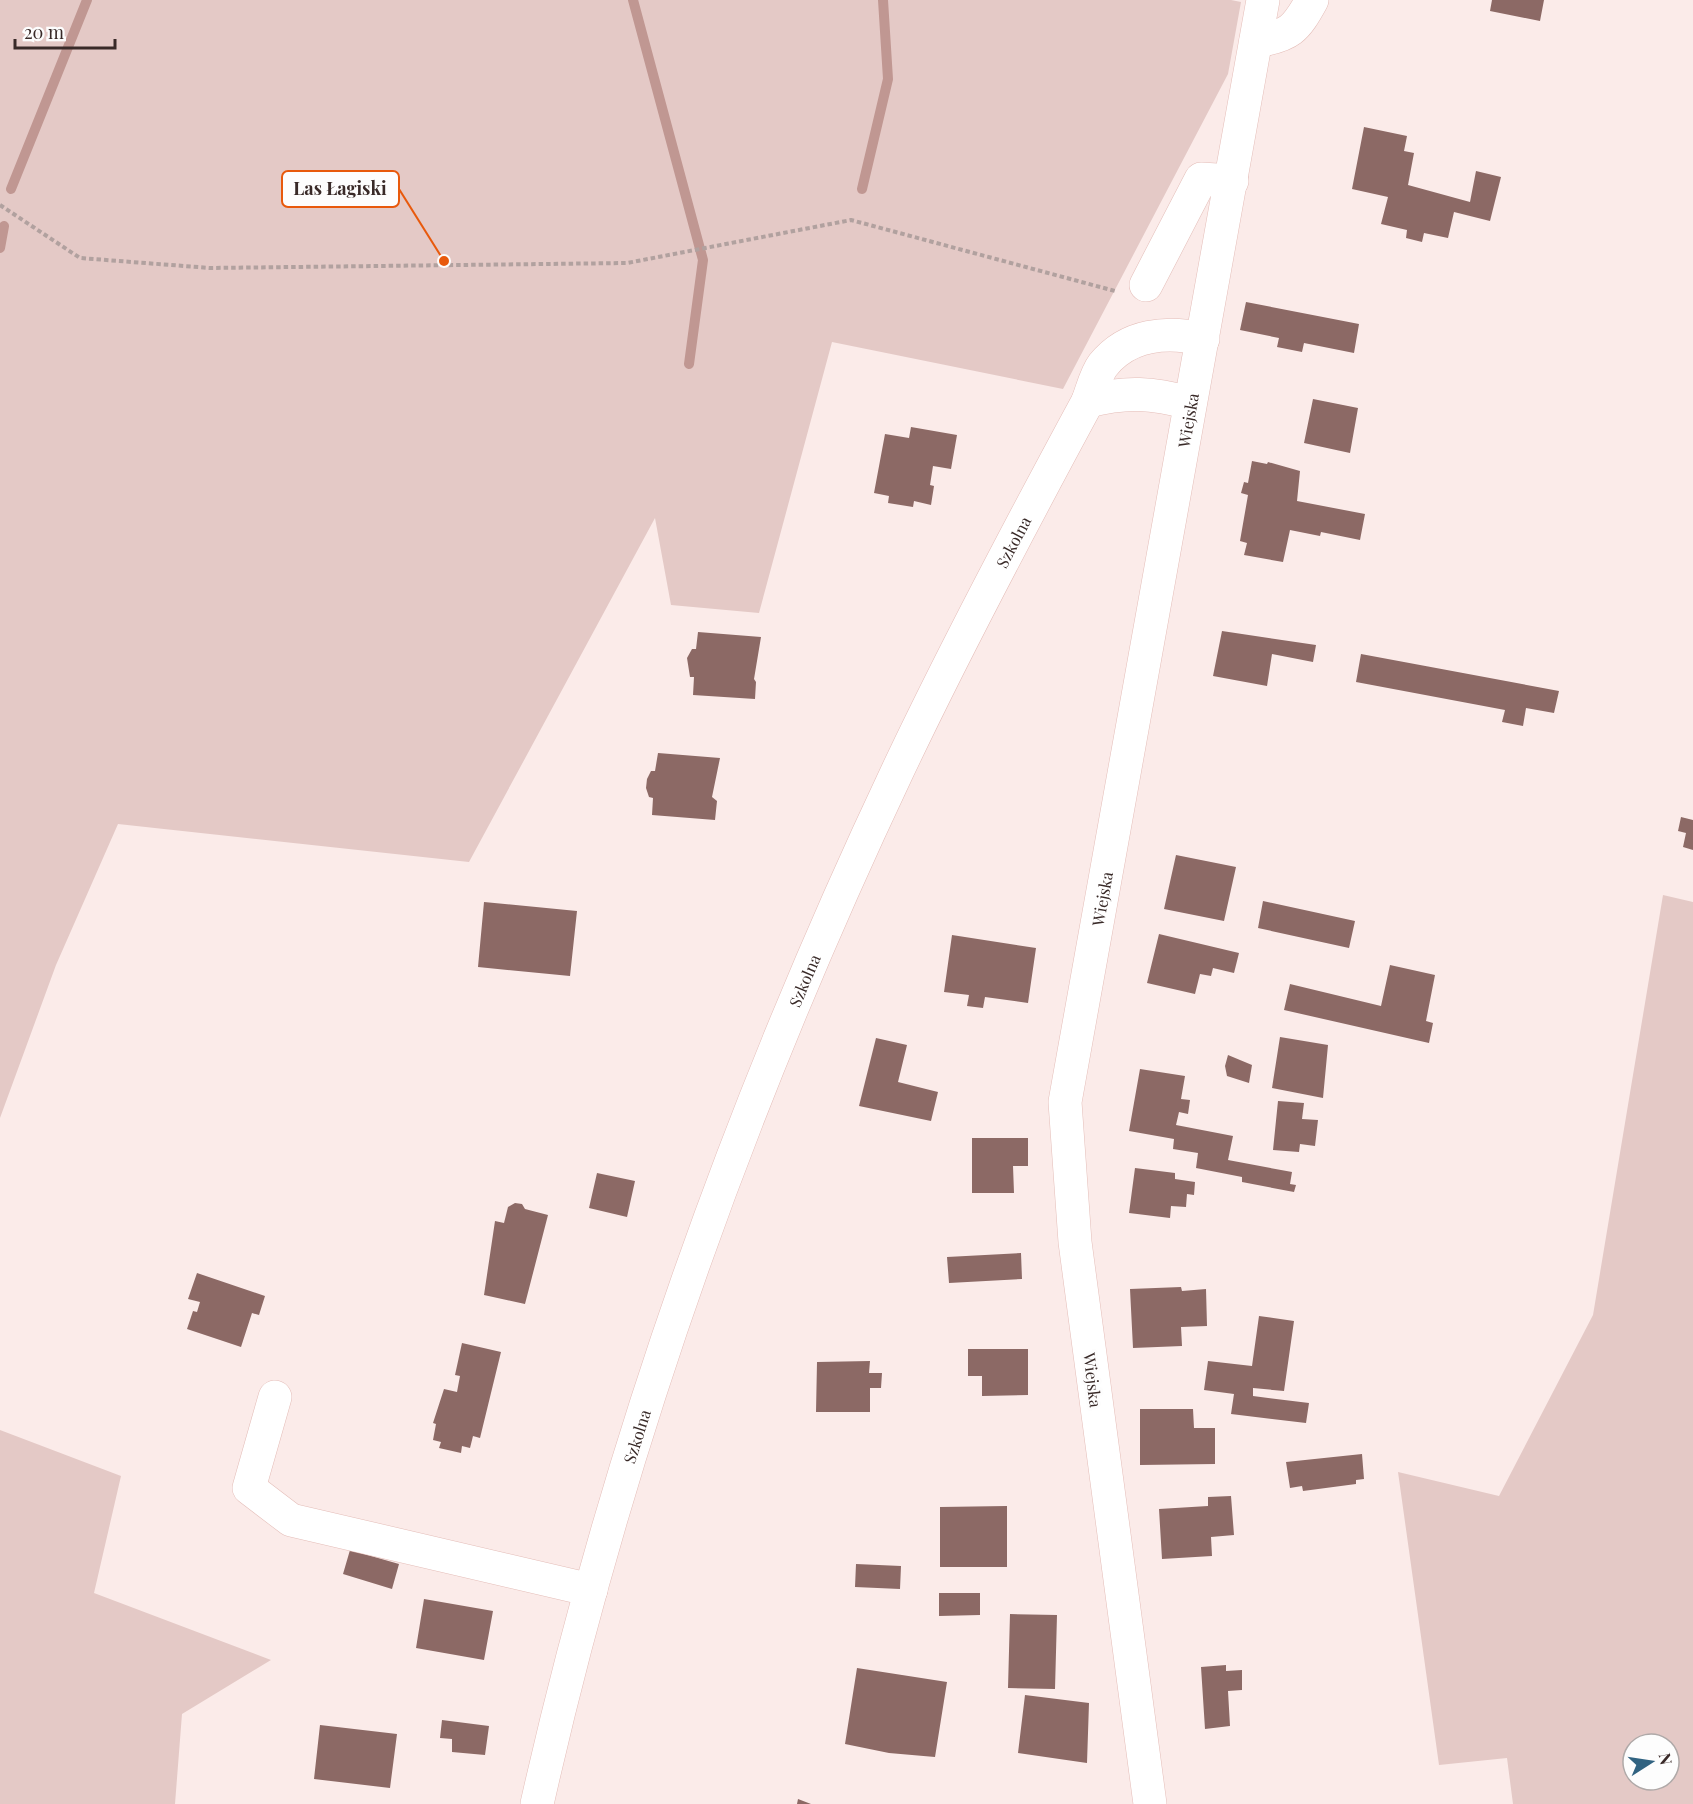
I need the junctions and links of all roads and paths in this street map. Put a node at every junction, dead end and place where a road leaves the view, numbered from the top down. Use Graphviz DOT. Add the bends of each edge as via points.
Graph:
graph roads {
  1 [pos="1263,0"];
  2 [pos="1312,0"];
  3 [pos="1256,41"];
  4 [pos="1232,181"];
  5 [pos="0,205"];
  6 [pos="1133,288"];
  7 [pos="1203,339"];
  8 [pos="1088,401"];
  9 [pos="1190,403"];
  10 [pos="275,1397"];
  11 [pos="591,1590"];
  12 [pos="537,1804"];
  13 [pos="1150,1804"];
  1 -- 3 [label="street, Wiejska"];
  2 -- 3 [label="street" via="1298,26 1276,38"];
  3 -- 4 [label="street, Wiejska"];
  4 -- 6 [label="street" via="1201,179"];
  4 -- 7 [label="street, Wiejska"];
  5 -- 6 [label="path" via="80,258 210,268 627,263 850,220"];
  7 -- 8 [label="street, Szkolna" via="1177,333 1148,336 1123,349 1102,366"];
  7 -- 9 [label="street, Wiejska"];
  8 -- 9 [label="street" via="1139,393"];
  8 -- 11 [label="street, Szkolna" via="897,771 772,1058 685,1292 616,1495"];
  9 -- 13 [label="street, Wiejska" via="1065,1102 1075,1242"];
  10 -- 11 [label="street" via="249,1488 291,1520"];
  11 -- 12 [label="street, Szkolna"];
}
